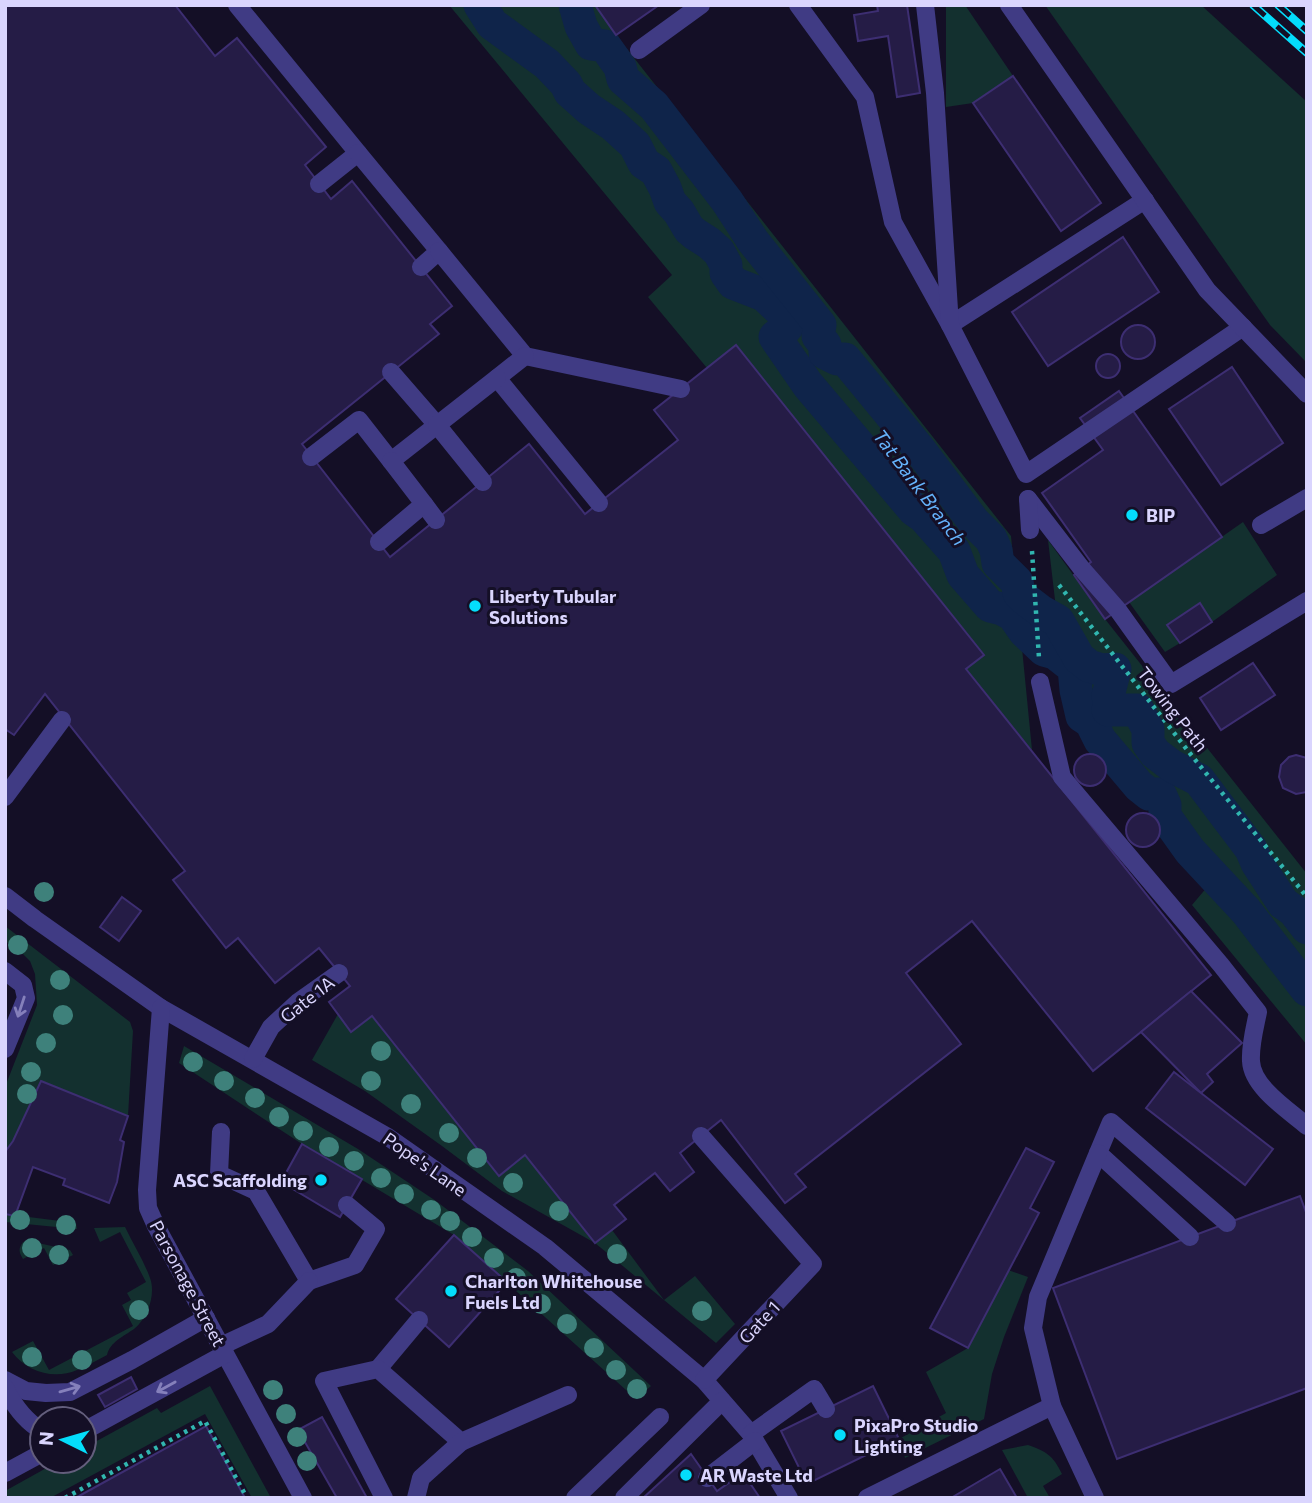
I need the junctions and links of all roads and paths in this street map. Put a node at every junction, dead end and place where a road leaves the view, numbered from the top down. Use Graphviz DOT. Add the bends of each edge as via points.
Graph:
graph roads {
  1 [pos="237,5"];
  2 [pos="701,5"];
  3 [pos="797,5"];
  4 [pos="925,5"];
  5 [pos="1009,5"];
  6 [pos="639,50"];
  7 [pos="358,153"];
  8 [pos="319,184"];
  9 [pos="1145,200"];
  10 [pos="439,251"];
  11 [pos="421,267"];
  12 [pos="950,324"];
  13 [pos="1243,327"];
  14 [pos="525,356"];
  15 [pos="391,372"];
  16 [pos="496,378"];
  17 [pos="681,389"];
  18 [pos="1307,394"];
  19 [pos="437,425"];
  20 [pos="312,457"];
  21 [pos="391,461"];
  22 [pos="1026,474"];
  23 [pos="483,482"];
  24 [pos="1307,498"];
  25 [pos="1028,499"];
  26 [pos="599,503"];
  27 [pos="424,504"];
  28 [pos="436,520"];
  29 [pos="1261,525"];
  30 [pos="1030,530"];
  31 [pos="379,542"];
  32 [pos="1052,576"];
  33 [pos="1307,601"];
  34 [pos="1040,682"];
  35 [pos="62,720"];
  36 [pos="5,797"];
  37 [pos="5,896"];
  38 [pos="1307,897"];
  39 [pos="339,973"];
  40 [pos="6,974"];
  41 [pos="161,1008"];
  42 [pos="5,1049"];
  43 [pos="253,1059"];
  44 [pos="1307,1126"];
  45 [pos="221,1132"];
  46 [pos="701,1136"];
  47 [pos="1098,1153"];
  48 [pos="347,1205"];
  49 [pos="1227,1223"];
  50 [pos="1189,1237"];
  51 [pos="309,1281"];
  52 [pos="206,1318"];
  53 [pos="419,1320"];
  54 [pos="223,1350"];
  55 [pos="378,1369"];
  56 [pos="5,1380"];
  57 [pos="704,1380"];
  58 [pos="5,1388"];
  59 [pos="568,1395"];
  60 [pos="722,1401"];
  61 [pos="1052,1406"];
  62 [pos="826,1409"];
  63 [pos="660,1417"];
  64 [pos="28,1419"];
  65 [pos="98,1423"];
  66 [pos="753,1438"];
  67 [pos="461,1442"];
  68 [pos="28,1461"];
  69 [pos="5,1473"];
  70 [pos="707,1478"];
  71 [pos="65,1498"];
  72 [pos="247,1498"];
  73 [pos="303,1498"];
  74 [pos="384,1498"];
  75 [pos="416,1498"];
  76 [pos="575,1498"];
  77 [pos="624,1498"];
  78 [pos="789,1498"];
  79 [pos="867,1498"];
  80 [pos="1095,1498"];
  1 -- 7 [label="street"];
  2 -- 6 [label="street"];
  3 -- 12 [label="street" via="865,97 893,222"];
  4 -- 12 [label="street"];
  5 -- 9 [label="street"];
  7 -- 8 [label="street"];
  7 -- 10 [label="street"];
  9 -- 12 [label="street"];
  9 -- 13 [label="street" via="1208,289"];
  10 -- 11 [label="street"];
  10 -- 14 [label="street"];
  12 -- 22 [label="street"];
  13 -- 18 [label="street"];
  13 -- 22 [label="street"];
  14 -- 16 [label="street"];
  14 -- 17 [label="street"];
  15 -- 19 [label="street"];
  16 -- 19 [label="street"];
  16 -- 26 [label="street"];
  19 -- 21 [label="street"];
  19 -- 23 [label="street"];
  20 -- 21 [label="street" via="354,413"];
  21 -- 27 [label="street"];
  22 -- 25 [label="street"];
  24 -- 29 [label="street"];
  25 -- 30 [label="street"];
  25 -- 33 [label="street" via="1171,684"];
  27 -- 28 [label="street"];
  27 -- 31 [label="street"];
  30 -- 34 [label="path"];
  32 -- 38 [label="path, Towing Path"];
  34 -- 44 [label="street" via="1062,777 1258,1012 1251,1063 1261,1086"];
  35 -- 36 [label="street"];
  37 -- 41 [label="street, Pope's Lane"];
  39 -- 43 [label="street, Gate 1A" via="271,1027"];
  40 -- 42 [label="street, one-way" via="23,985 26,998"];
  41 -- 43 [label="street, Pope's Lane"];
  41 -- 52 [label="street, Parsonage Street" via="148,1209"];
  43 -- 57 [label="street, Pope's Lane" via="388,1137 545,1247"];
  45 -- 51 [label="street" via="219,1174 256,1191"];
  46 -- 57 [label="street, Gate 1" via="813,1264"];
  47 -- 49 [label="street" via="1111,1122"];
  47 -- 50 [label="street"];
  47 -- 61 [label="street" via="1038,1297 1033,1328"];
  48 -- 51 [label="street" via="376,1229 355,1265"];
  51 -- 54 [label="street" via="268,1324"];
  52 -- 54 [label="street, Parsonage Street"];
  56 -- 52 [label="street, one-way" via="26,1391 70,1392"];
  53 -- 55 [label="street"];
  54 -- 65 [label="street, one-way"];
  54 -- 73 [label="street, Parsonage Street"];
  55 -- 67 [label="street"];
  55 -- 74 [label="street" via="324,1381"];
  57 -- 60 [label="street, Pope's Lane"];
  58 -- 64 [label="street" via="13,1405"];
  59 -- 67 [label="street"];
  60 -- 66 [label="street, Pope's Lane"];
  60 -- 77 [label="street"];
  61 -- 79 [label="street"];
  61 -- 80 [label="street"];
  62 -- 66 [label="street" via="814,1389"];
  63 -- 76 [label="street"];
  66 -- 70 [label="street"];
  66 -- 78 [label="street, Pope's Lane"];
  67 -- 75 [label="street" via="422,1478"];
  68 -- 69 [label="street"];
  71 -- 72 [label="path" via="205,1421"];
}
